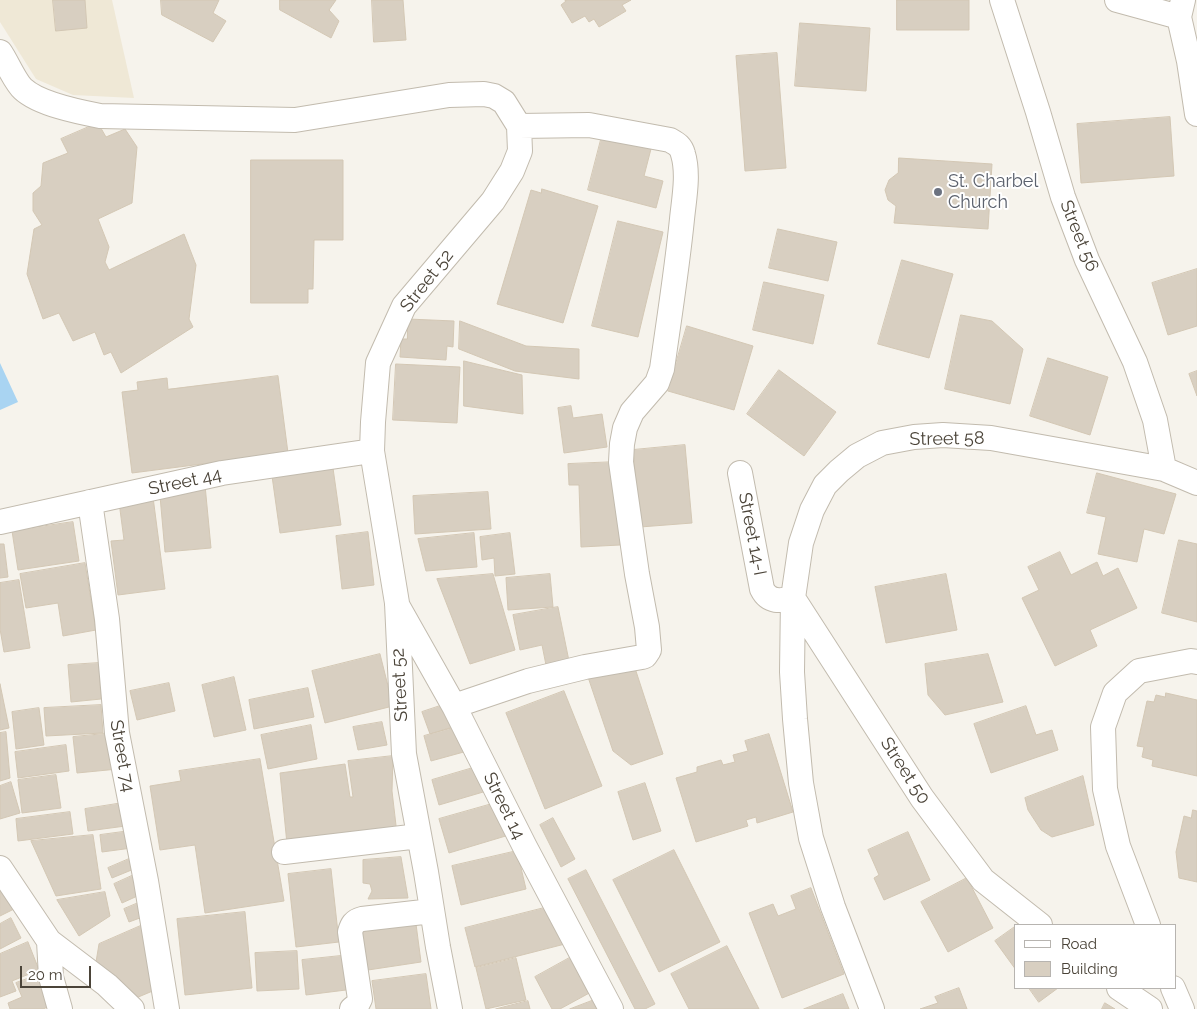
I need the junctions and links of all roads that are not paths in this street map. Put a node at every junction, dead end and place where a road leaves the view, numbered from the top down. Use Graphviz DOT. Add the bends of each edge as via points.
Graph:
graph roads {
  1 [pos="1002,0"];
  2 [pos="1118,0"];
  3 [pos="1181,9"];
  4 [pos="0,52"];
  5 [pos="1197,113"];
  6 [pos="519,126"];
  7 [pos="372,451"];
  8 [pos="1164,468"];
  9 [pos="740,473"];
  10 [pos="1197,483"];
  11 [pos="90,502"];
  12 [pos="0,522"];
  13 [pos="793,598"];
  14 [pos="397,603"];
  15 [pos="1197,662"];
  16 [pos="454,706"];
  17 [pos="420,836"];
  18 [pos="284,852"];
  19 [pos="0,868"];
  20 [pos="432,911"];
  21 [pos="1039,924"];
  22 [pos="1148,924"];
  23 [pos="49,941"];
  24 [pos="1120,989"];
  25 [pos="1172,989"];
  26 [pos="60,1009"];
  27 [pos="132,1009"];
  28 [pos="167,1009"];
  29 [pos="352,1009"];
  30 [pos="450,1009"];
  31 [pos="610,1009"];
  32 [pos="872,1009"];
  33 [pos="1150,1009"];
  34 [pos="1182,1009"];
  1 -- 8 [label="street, Street 56" via="1063,197 1087,260 1135,362 1155,420"];
  2 -- 3 [label="street"];
  3 -- 5 [label="street"];
  4 -- 6 [label="street, Street 52" via="22,89 69,110 100,116 295,120 449,94 484,94 504,102"];
  6 -- 7 [label="street, Street 52" via="520,151 512,171 492,201 404,306 378,363"];
  6 -- 16 [label="street" via="589,125 670,140 681,149 685,166 684,197 662,369 657,383 632,412 622,444 621,462 649,650 646,656 528,681"];
  7 -- 11 [label="street, Street 44" via="222,473"];
  7 -- 14 [label="street, Street 52"];
  8 -- 10 [label="street, Street 58"];
  8 -- 13 [label="street, Street 58" via="991,438 943,436 882,444 857,456 825,485 801,542"];
  9 -- 13 [label="street, Street 14-I" via="762,590 774,600"];
  11 -- 12 [label="street, Street 44"];
  11 -- 28 [label="street, Street 74" via="106,619 116,733 146,881"];
  13 -- 21 [label="street, Street 50" via="922,798 983,880"];
  13 -- 32 [label="street" via="794,719 811,838"];
  14 -- 16 [label="street, Street 14"];
  14 -- 17 [label="street, Street 52" via="404,754"];
  15 -- 22 [label="street" via="1139,671 1115,693 1103,727 1105,789 1118,846"];
  16 -- 31 [label="street, Street 14"];
  17 -- 18 [label="street"];
  17 -- 20 [label="street, Street 52"];
  19 -- 23 [label="street"];
  20 -- 29 [label="street" via="356,920 350,932 360,999"];
  20 -- 30 [label="street, Street 52"];
  23 -- 26 [label="street" via="52,977"];
  23 -- 27 [label="street"];
  24 -- 33 [label="street"];
  25 -- 34 [label="street"];
}
